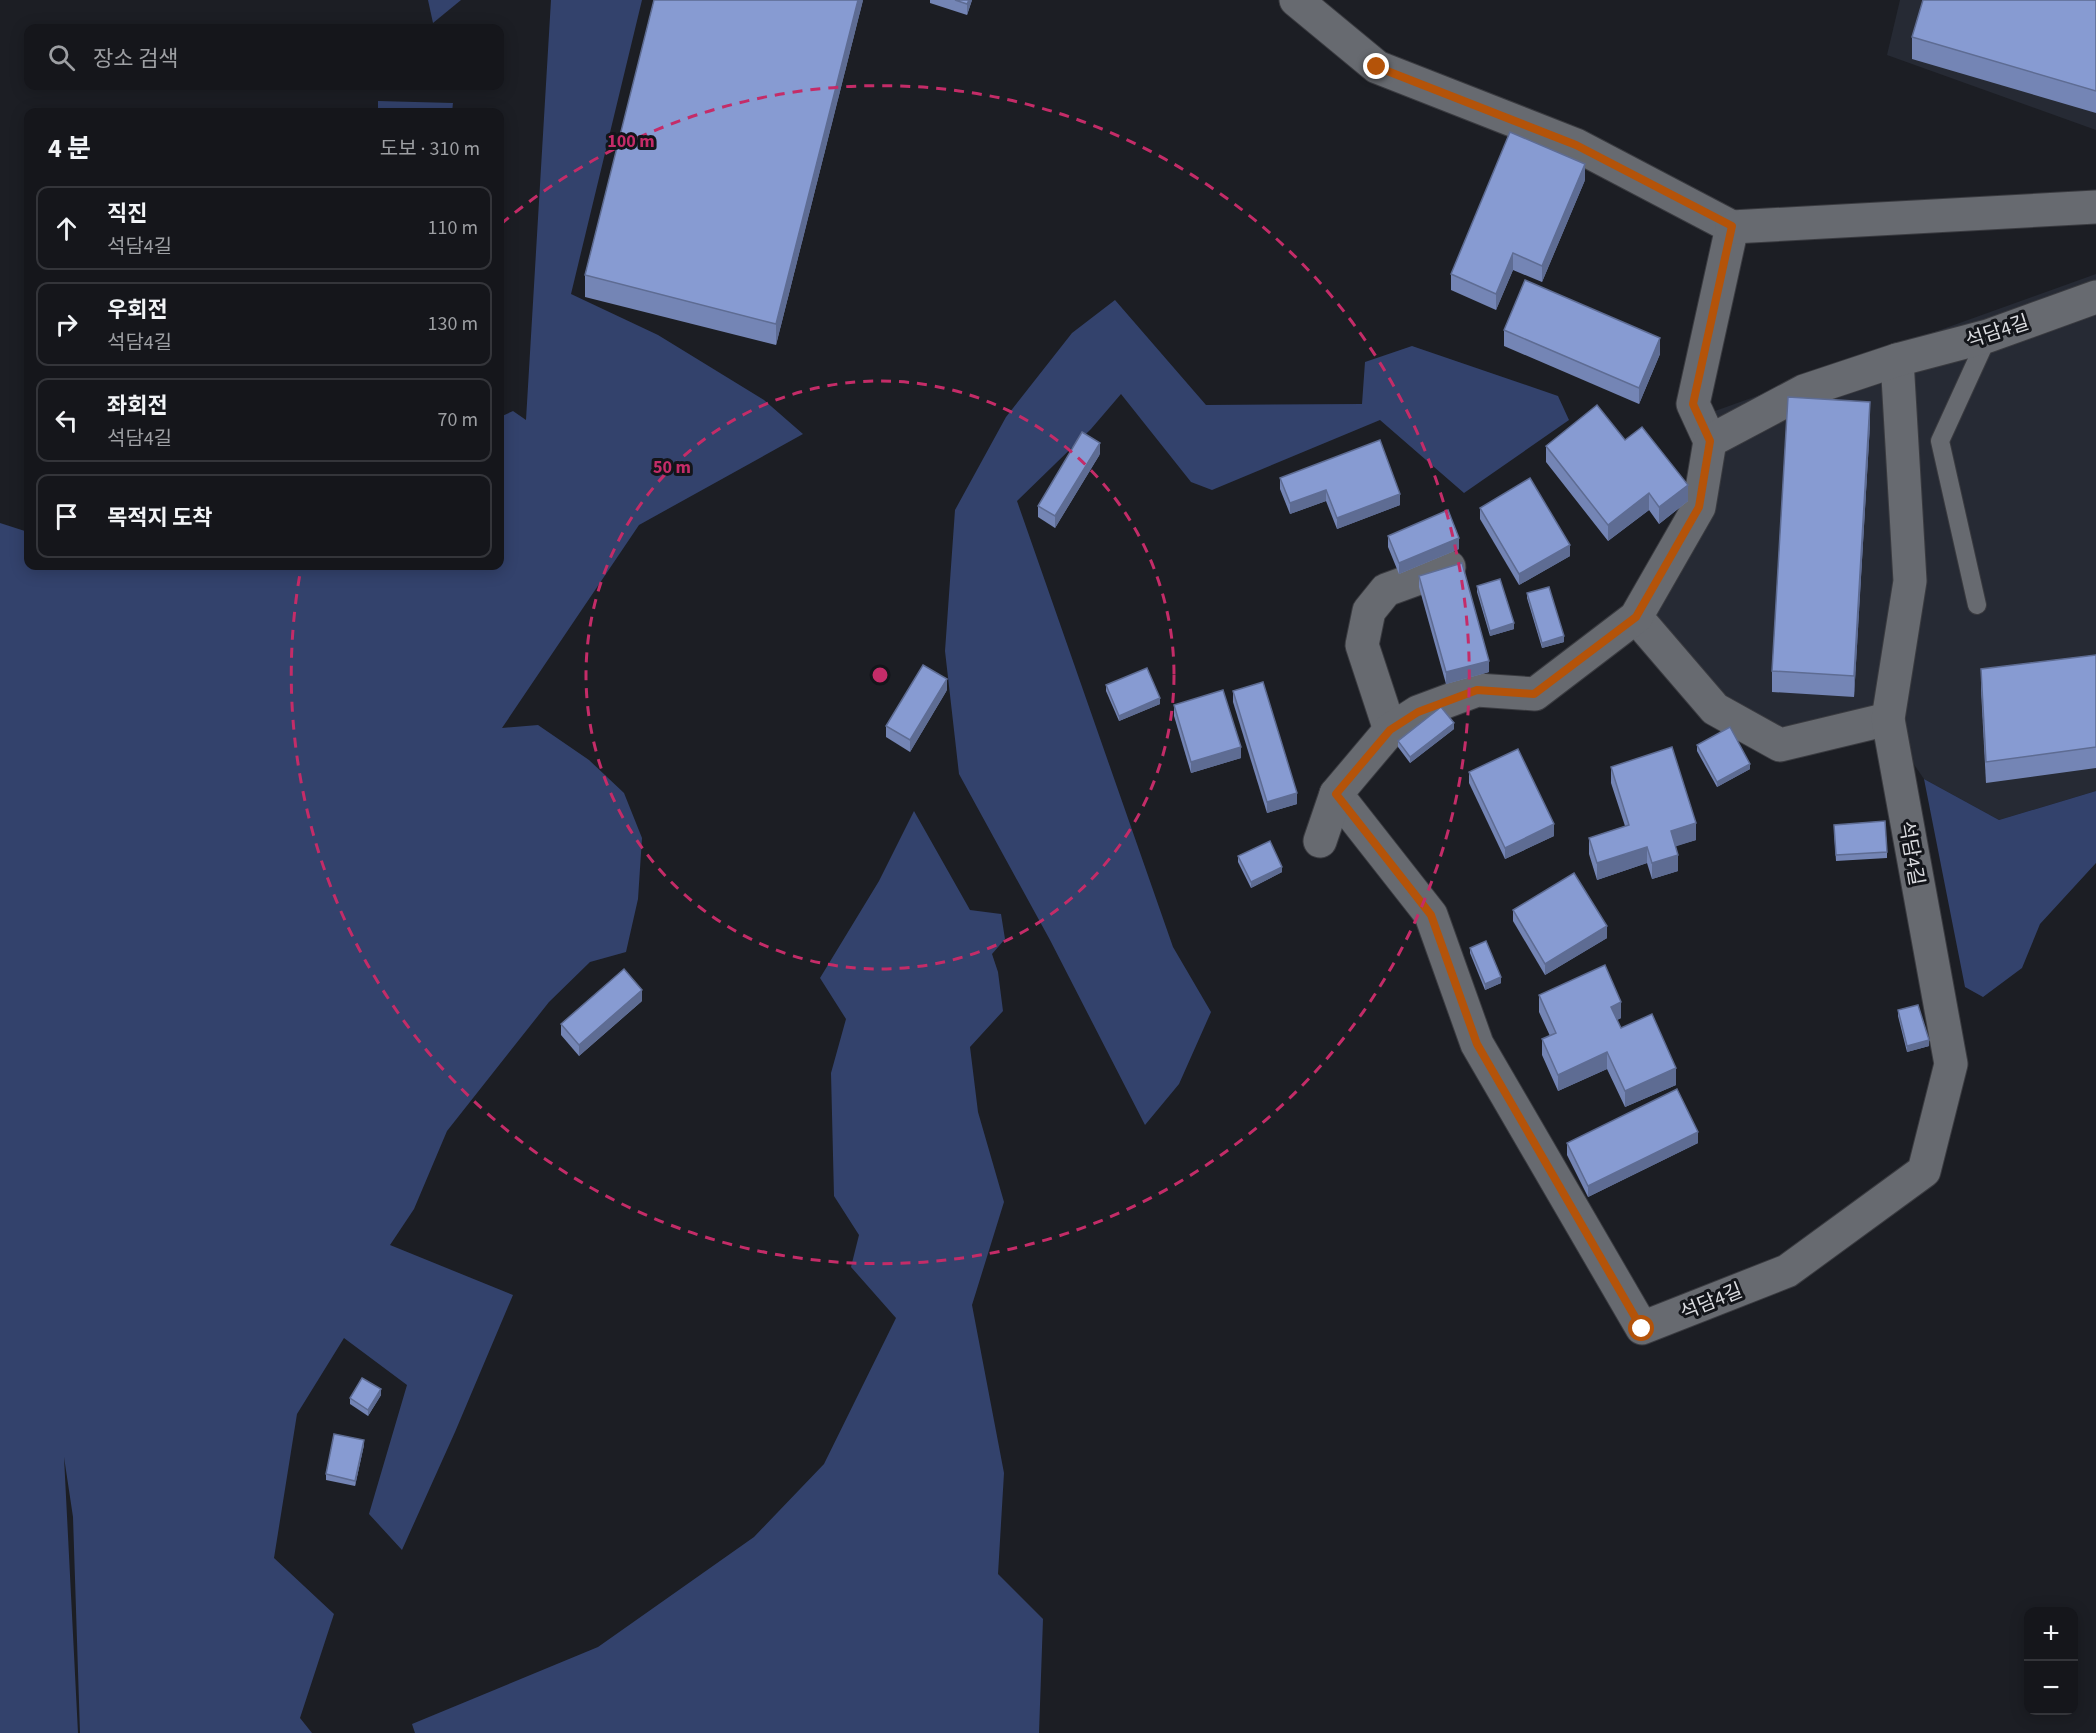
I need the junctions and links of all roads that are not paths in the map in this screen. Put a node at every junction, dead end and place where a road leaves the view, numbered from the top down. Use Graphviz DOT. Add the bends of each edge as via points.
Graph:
graph roads {
  1 [pos="1296,0"];
  2 [pos="2096,207"];
  3 [pos="1732,226"];
  4 [pos="2096,297"];
  5 [pos="1988,336"];
  6 [pos="1897,360"];
  7 [pos="1710,441"];
  8 [pos="1449,567"];
  9 [pos="1977,605"];
  10 [pos="1636,617"];
  11 [pos="1888,718"];
  12 [pos="1390,730"];
  13 [pos="1336,794"];
  14 [pos="1320,841"];
  1 -- 3 [label="street" via="1377,67 1576,145"];
  2 -- 3 [label="street"];
  3 -- 7 [label="street" via="1693,404"];
  4 -- 5 [label="street, 석담4길"];
  5 -- 6 [label="street, 석담4길"];
  5 -- 9 [label="lane" via="1940,441"];
  6 -- 7 [label="street, 석담4길" via="1804,392"];
  6 -- 11 [label="street, 석담4길" via="1910,581"];
  7 -- 10 [label="street" via="1699,507"];
  8 -- 12 [label="street" via="1386,590 1369,611 1362,645"];
  10 -- 11 [label="street" via="1715,709 1780,745"];
  10 -- 12 [label="street" via="1534,694 1477,690 1418,712"];
  11 -- 13 [label="street, 석담4길" via="1952,1064 1924,1171 1788,1271 1642,1329 1477,1044 1431,915"];
  12 -- 13 [label="street"];
  13 -- 14 [label="street"];
}
